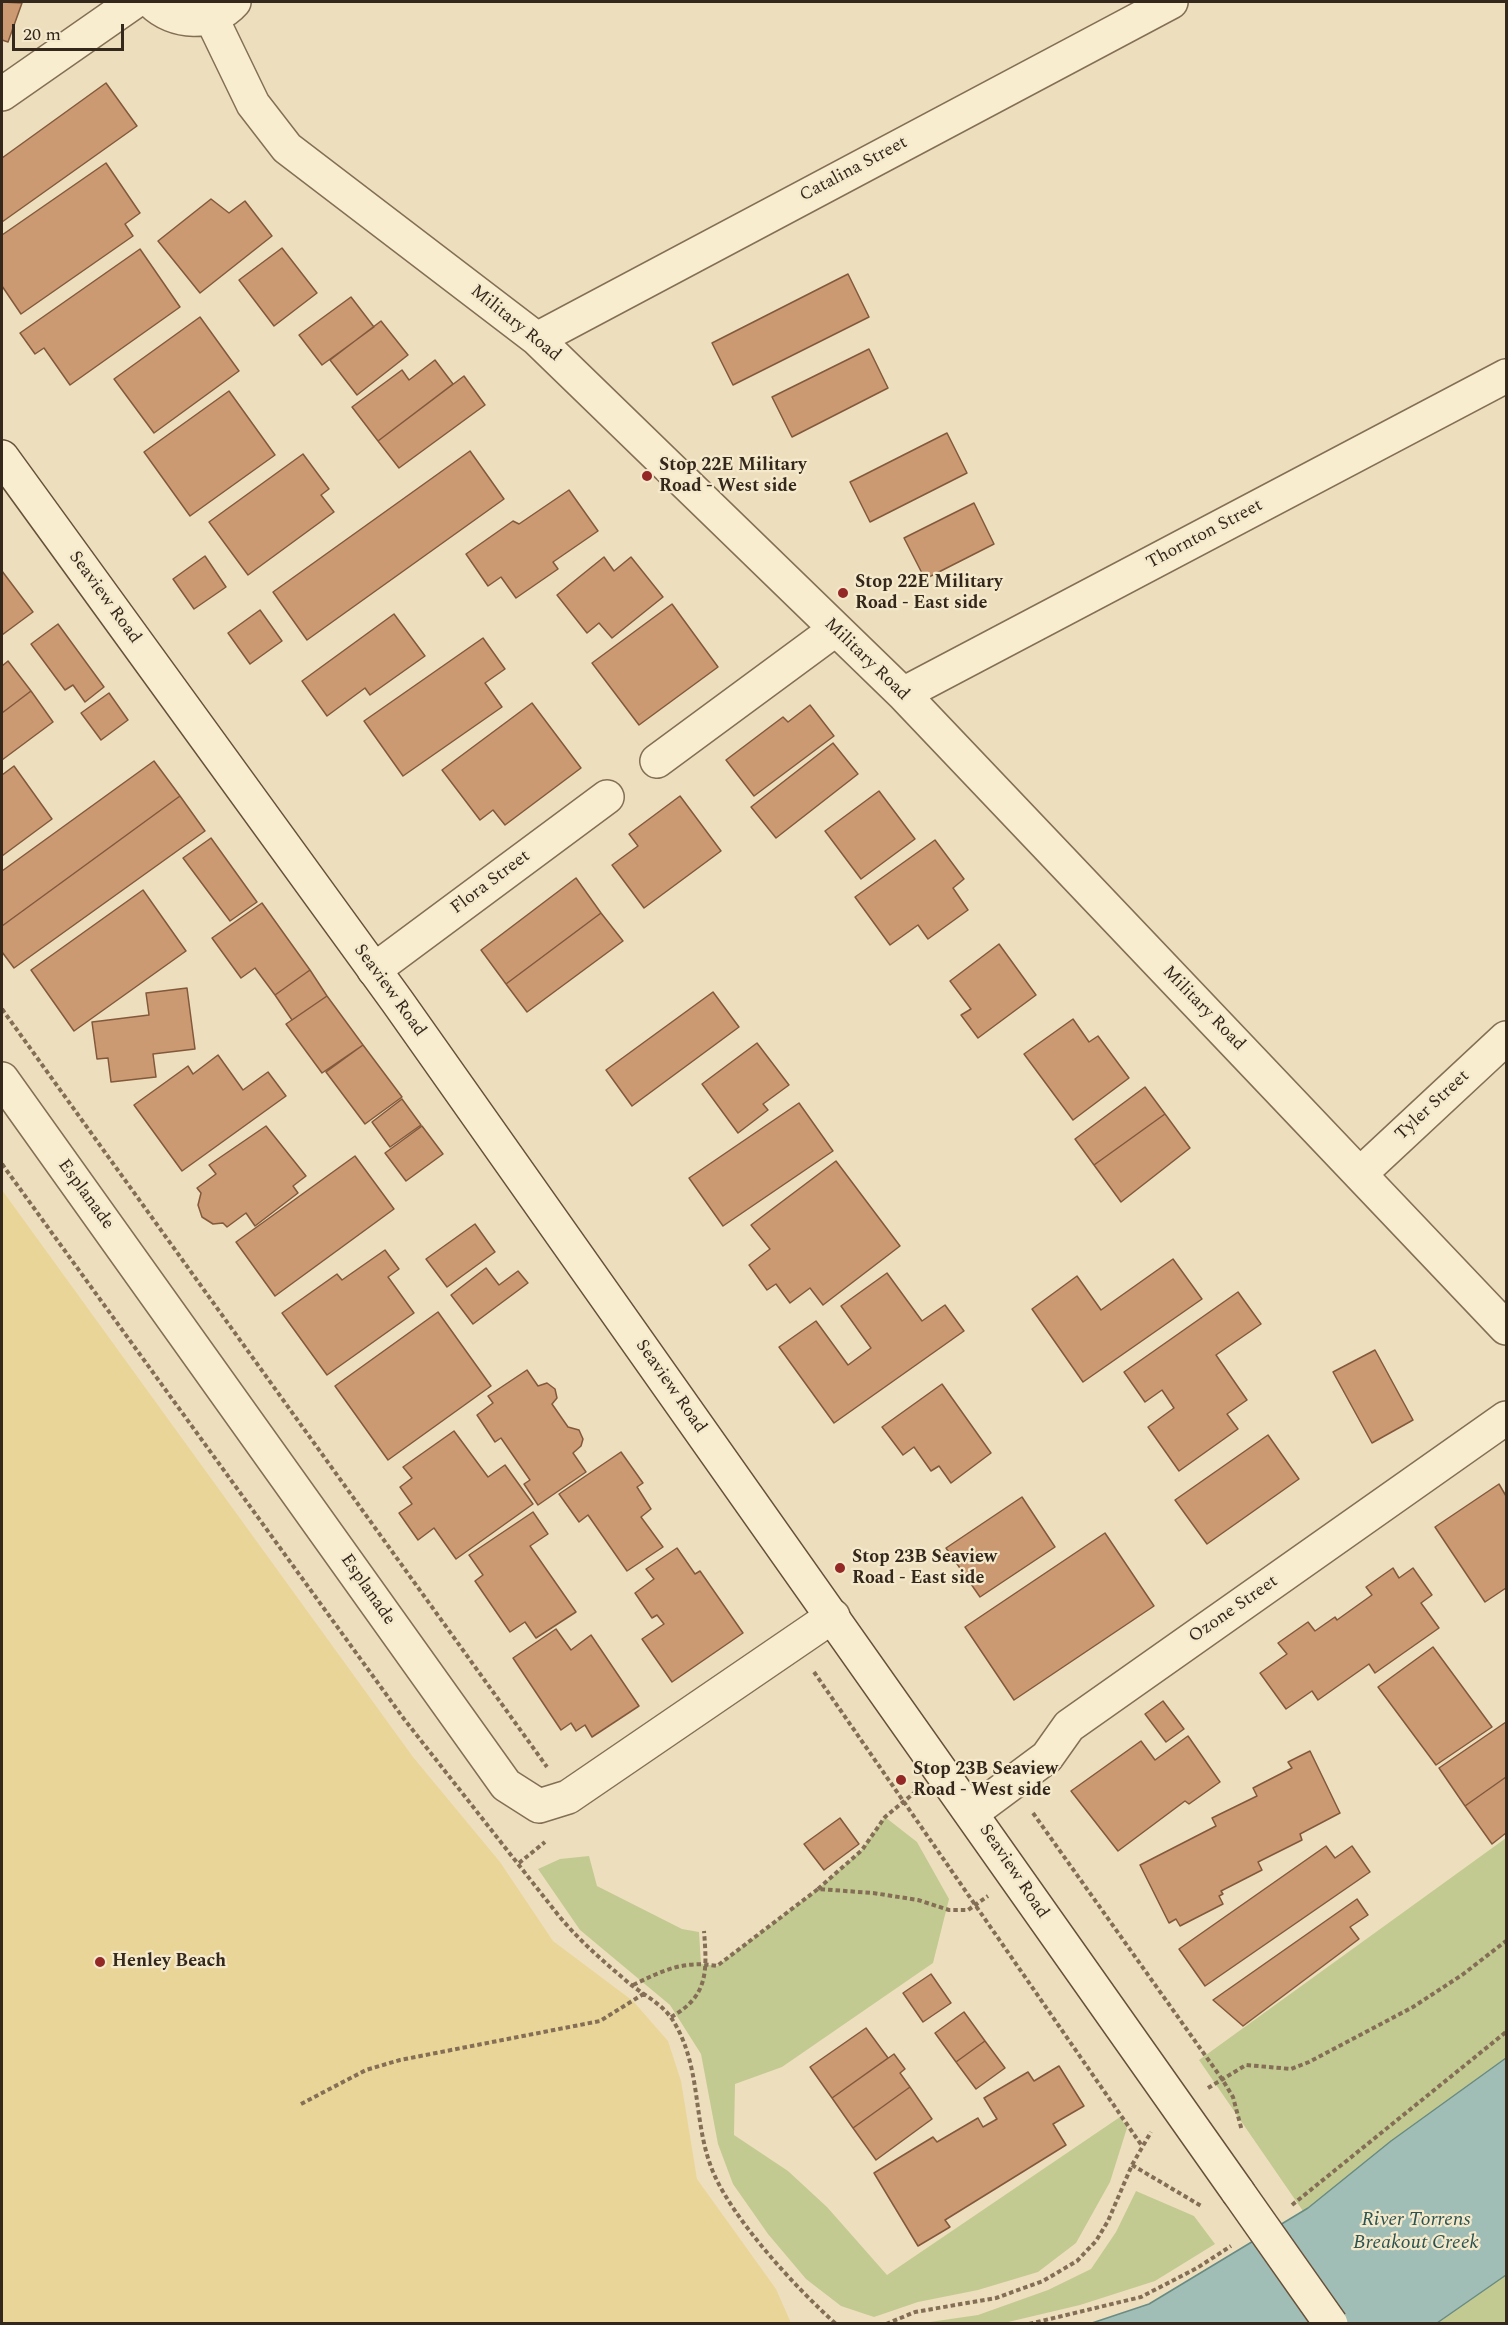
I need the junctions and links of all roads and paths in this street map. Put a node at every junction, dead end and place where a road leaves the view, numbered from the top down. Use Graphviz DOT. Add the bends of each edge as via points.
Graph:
graph roads {
  1 [pos="134,2"];
  2 [pos="152,2"];
  3 [pos="1171,2"];
  4 [pos="223,9"];
  5 [pos="2,94"];
  6 [pos="537,339"];
  7 [pos="1506,376"];
  8 [pos="2,457"];
  9 [pos="829,625"];
  10 [pos="903,694"];
  11 [pos="657,761"];
  12 [pos="607,797"];
  13 [pos="374,970"];
  14 [pos="2,1009"];
  15 [pos="1506,1038"];
  16 [pos="2,1079"];
  17 [pos="2,1164"];
  18 [pos="1360,1174"];
  19 [pos="1506,1328"];
  20 [pos="1506,1418"];
  21 [pos="833,1617"];
  22 [pos="810,1666"];
  23 [pos="942,1770"];
  24 [pos="552,1775"];
  25 [pos="904,1801"];
  26 [pos="1029,1807"];
  27 [pos="973,1812"];
  28 [pos="546,1841"];
  29 [pos="519,1863"];
  30 [pos="1016,1877"];
  31 [pos="818,1889"];
  32 [pos="975,1905"];
  33 [pos="705,1931"];
  34 [pos="1506,1941"];
  35 [pos="707,1964"];
  36 [pos="632,1985"];
  37 [pos="645,1994"];
  38 [pos="671,2017"];
  39 [pos="1222,2079"];
  40 [pos="1207,2089"];
  41 [pos="302,2104"];
  42 [pos="1155,2124"];
  43 [pos="1245,2139"];
  44 [pos="1142,2146"];
  45 [pos="1132,2165"];
  46 [pos="1208,2211"];
  47 [pos="836,2324"];
  48 [pos="886,2324"];
  49 [pos="1331,2324"];
  1 -- 5 [label="street"];
  2 -- 4 [label="street" via="175,17 195,20"];
  3 -- 6 [label="street, Catalina Street"];
  4 -- 6 [label="street, Military Road" via="254,104 286,148"];
  6 -- 9 [label="street, Military Road"];
  7 -- 10 [label="street, Thornton Street"];
  8 -- 13 [label="street, Seaview Road"];
  9 -- 10 [label="street, Military Road"];
  9 -- 11 [label="street" via="832,632"];
  10 -- 18 [label="street, Military Road"];
  12 -- 13 [label="street, Flora Street"];
  13 -- 21 [label="street, Seaview Road"];
  14 -- 24 [label="path"];
  15 -- 18 [label="street, Tyler Street"];
  16 -- 21 [label="street, Esplanade" via="506,1785 539,1806 568,1797"];
  17 -- 29 [label="path" via="404,1719"];
  18 -- 19 [label="street, Military Road"];
  20 -- 27 [label="street, Ozone Street" via="1069,1726 1047,1757"];
  21 -- 23 [label="street, Seaview Road"];
  22 -- 25 [label="path"];
  23 -- 25 [label="path"];
  23 -- 27 [label="street, Seaview Road"];
  25 -- 31 [label="path" via="885,1817 862,1850"];
  25 -- 32 [label="path"];
  26 -- 39 [label="path"];
  27 -- 30 [label="street, Seaview Road"];
  28 -- 29 [label="path"];
  29 -- 36 [label="path" via="577,1938"];
  30 -- 32 [label="path"];
  30 -- 49 [label="street, Seaview Road, bridge"];
  31 -- 32 [label="path" via="895,1896 949,1910 968,1910"];
  31 -- 35 [label="path" via="717,1966"];
  32 -- 44 [label="path"];
  33 -- 35 [label="path"];
  34 -- 39 [label="path" via="1413,2007 1309,2062 1291,2069 1246,2065"];
  35 -- 36 [label="path" via="658,1971"];
  35 -- 38 [label="path" via="702,1989 684,2010"];
  36 -- 37 [label="path"];
  37 -- 38 [label="path"];
  37 -- 41 [label="path" via="600,2021 366,2070"];
  38 -- 47 [label="path" via="694,2071 709,2163 723,2193 805,2296"];
  39 -- 40 [label="path"];
  39 -- 43 [label="path" via="1233,2097"];
  42 -- 44 [label="path"];
  44 -- 45 [label="path"];
  45 -- 46 [label="path"];
  45 -- 48 [label="path" via="1108,2221 1077,2261 1043,2281 996,2298 915,2312"];
}
